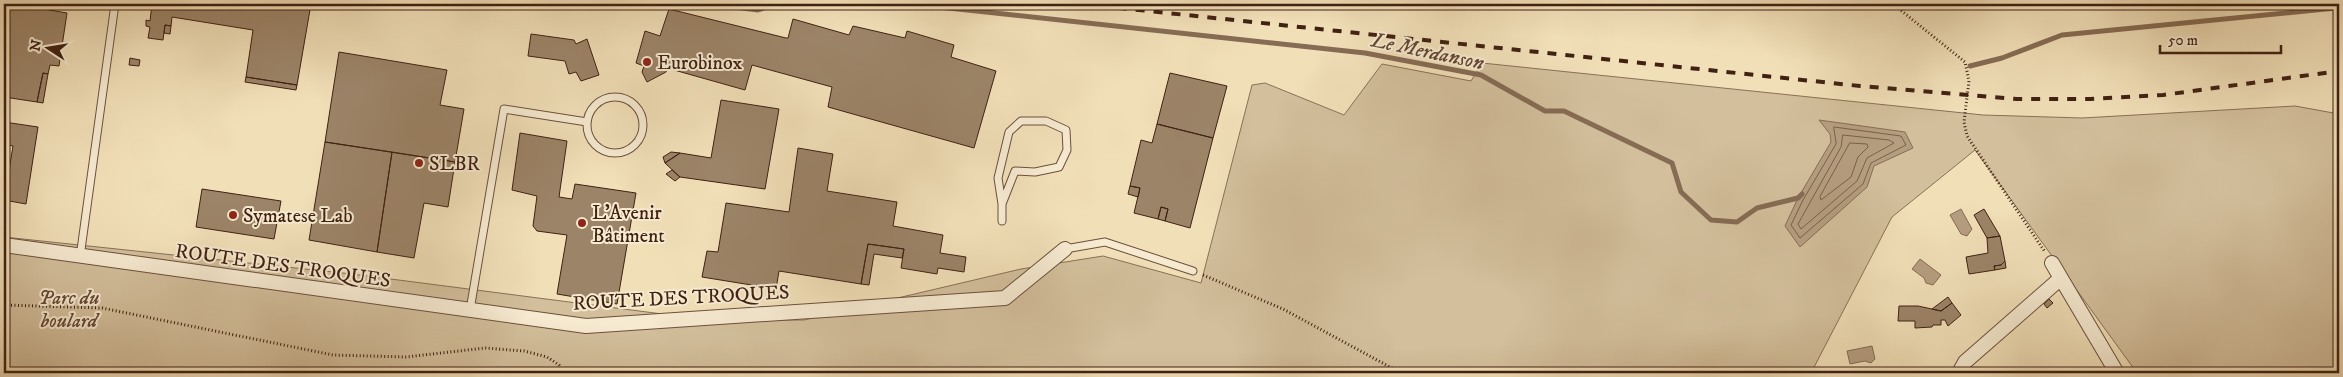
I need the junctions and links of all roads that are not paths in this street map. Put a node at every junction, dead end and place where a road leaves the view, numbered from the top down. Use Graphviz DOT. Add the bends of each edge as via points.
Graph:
graph roads {
  1 [pos="115,4"];
  2 [pos="587,122"];
  3 [pos="1002,204"];
  4 [pos="1002,221"];
  5 [pos="4,245"];
  6 [pos="1065,249"];
  7 [pos="80,257"];
  8 [pos="2052,263"];
  9 [pos="1193,271"];
  10 [pos="2061,278"];
  11 [pos="470,310"];
  12 [pos="1959,373"];
  13 [pos="2117,373"];
  1 -- 7 [label="lane"];
  2 -- 2 [label="lane" via="597,147 614,153 631,148 642,133 641,115 630,101 621,98 603,100 590,113"];
  2 -- 11 [label="lane" via="504,108"];
  3 -- 3 [label="lane" via="1015,171 1035,172 1059,167 1067,150 1066,130 1046,121 1021,121 1009,132 998,178"];
  3 -- 4 [label="lane"];
  5 -- 7 [label="street, ROUTE DES TROQUES"];
  6 -- 9 [label="lane, ROUTE DES TROQUES" via="1105,242"];
  6 -- 11 [label="street, ROUTE DES TROQUES" via="1005,298 586,326"];
  7 -- 11 [label="street, ROUTE DES TROQUES"];
  8 -- 10 [label="street"];
  10 -- 12 [label="street" via="1965,362"];
  10 -- 13 [label="street"];
}
